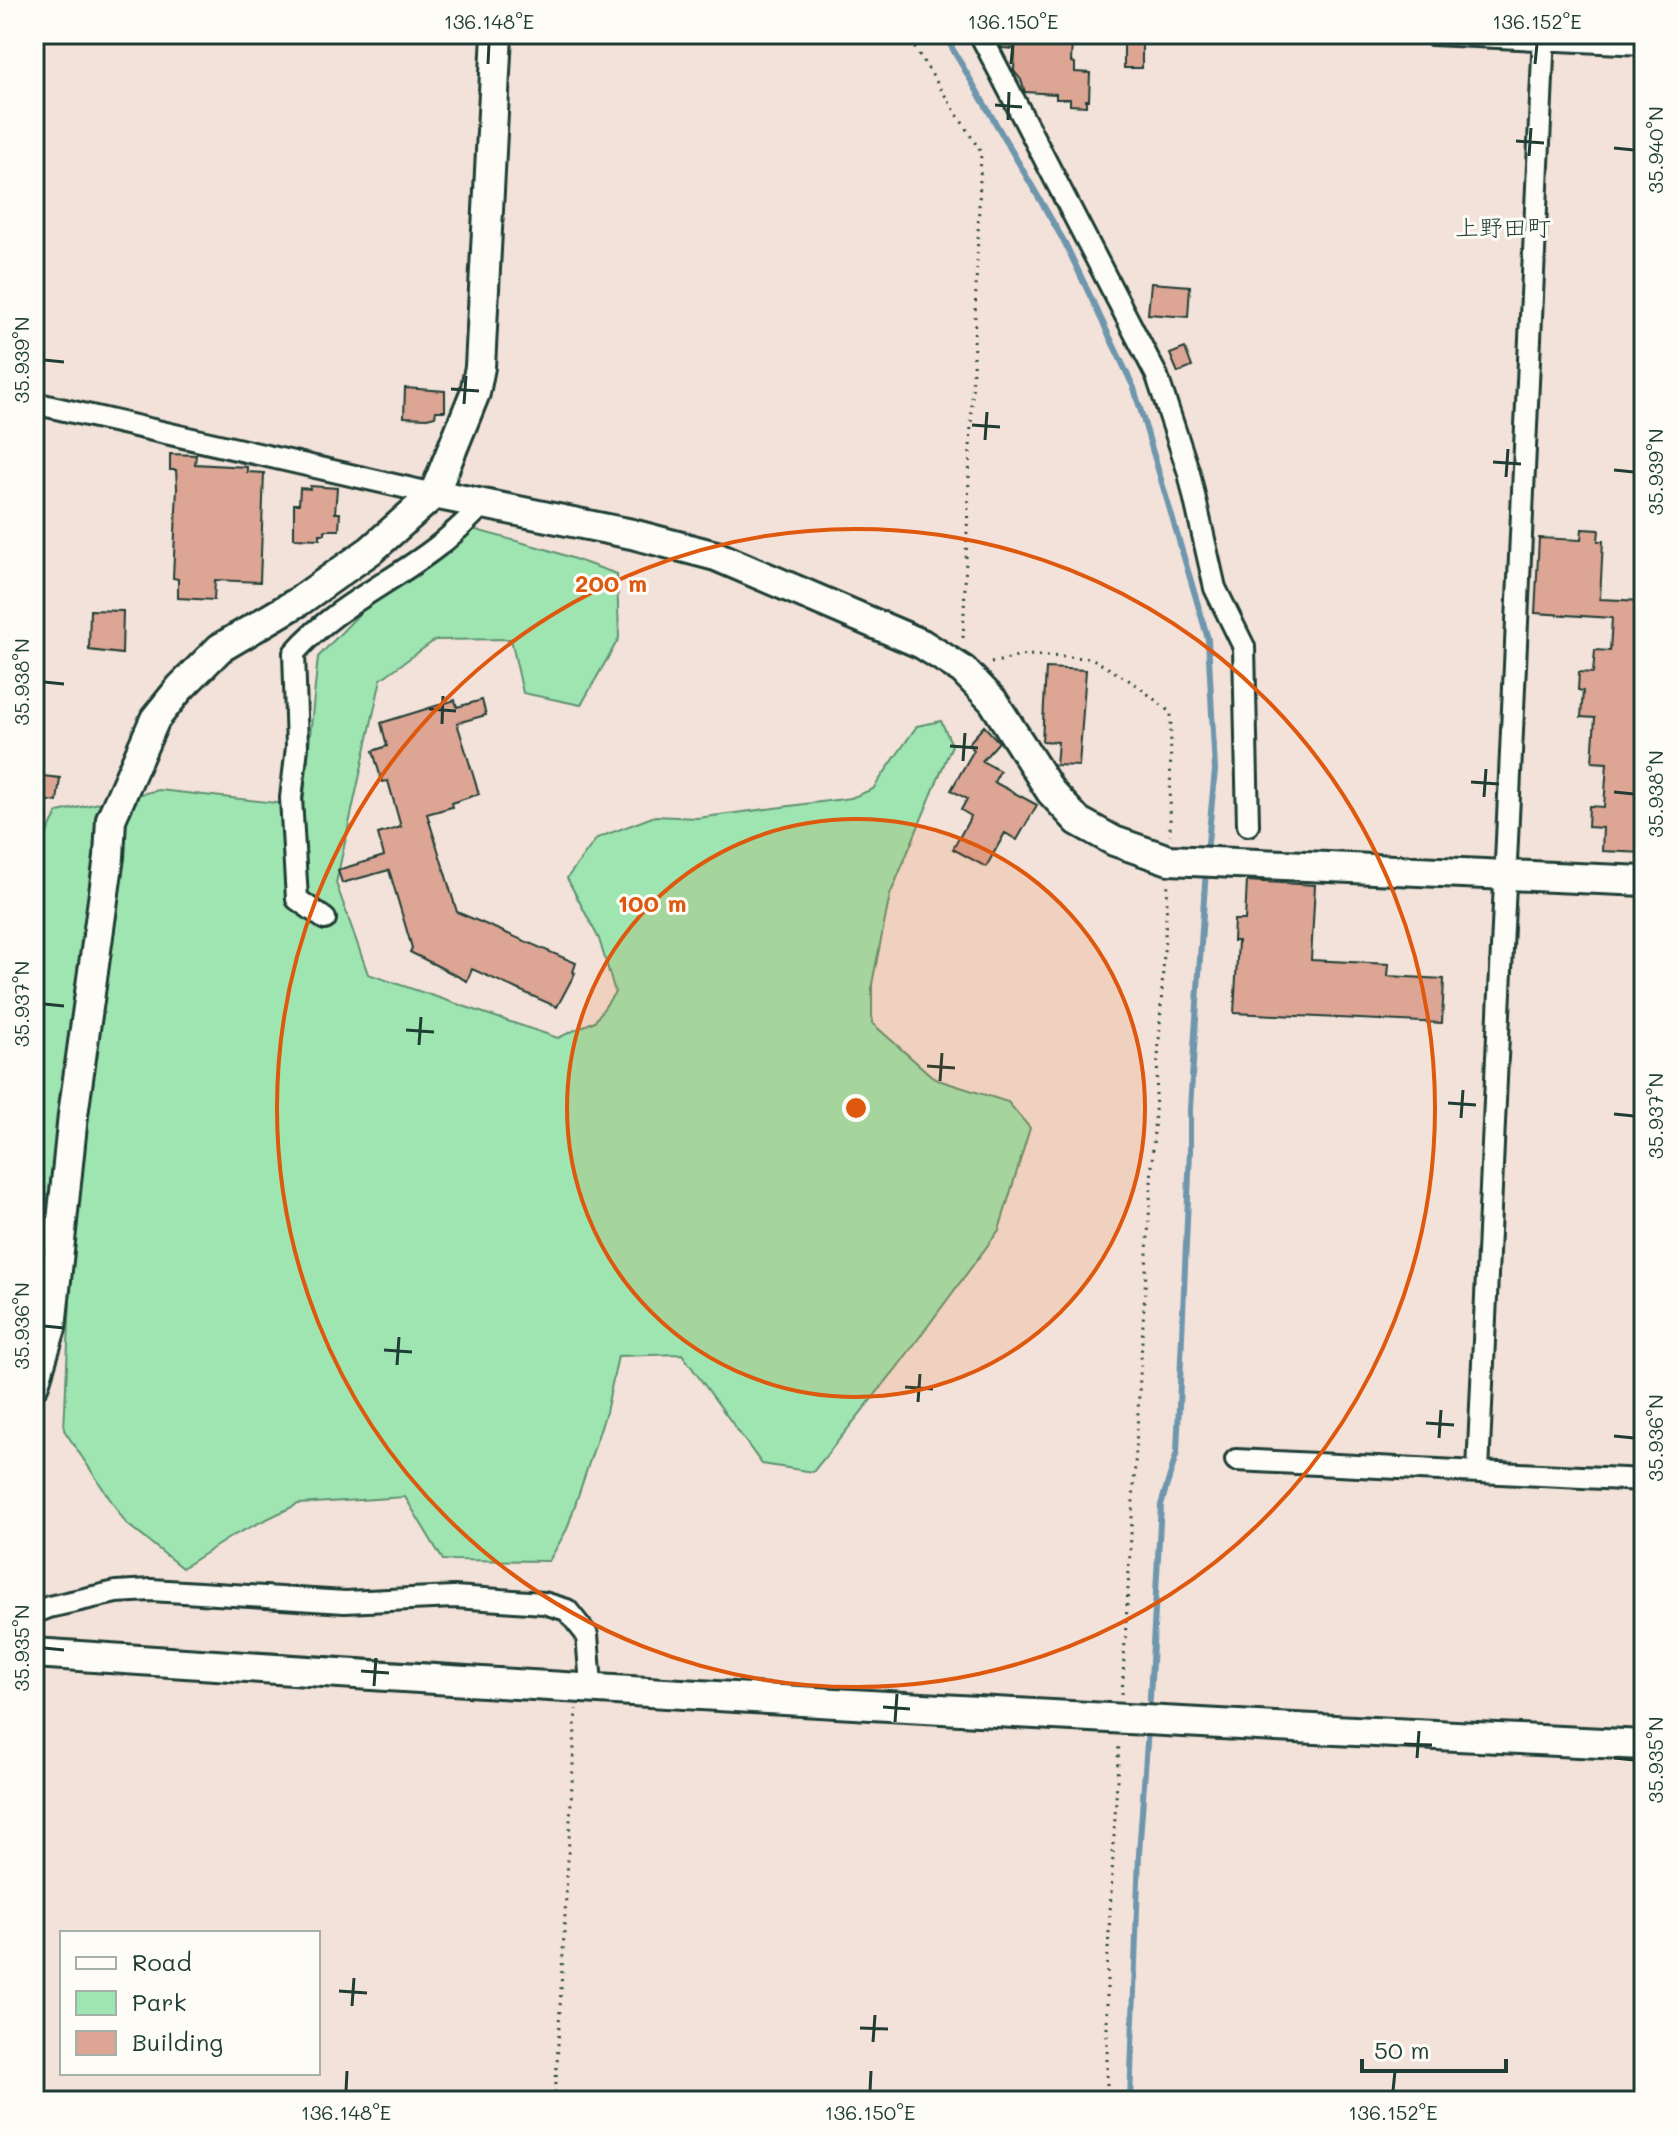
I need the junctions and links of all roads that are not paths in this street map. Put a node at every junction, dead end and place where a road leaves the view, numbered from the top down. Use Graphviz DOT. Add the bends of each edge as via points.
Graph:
graph roads {
  1 [pos="497,34"];
  2 [pos="980,34"];
  3 [pos="1432,34"];
  4 [pos="1544,37"];
  5 [pos="1644,44"];
  6 [pos="34,403"];
  7 [pos="434,494"];
  8 [pos="484,504"];
  9 [pos="1248,825"];
  10 [pos="1505,875"];
  11 [pos="1644,881"];
  12 [pos="325,919"];
  13 [pos="34,1384"];
  14 [pos="1236,1460"];
  15 [pos="1478,1471"];
  16 [pos="1644,1480"];
  17 [pos="34,1613"];
  18 [pos="34,1653"];
  19 [pos="577,1690"];
  20 [pos="1644,1745"];
  1 -- 7 [label="street" via="480,367 471,406"];
  2 -- 9 [label="street" via="1157,376 1189,473 1215,588 1244,647"];
  3 -- 4 [label="street"];
  4 -- 5 [label="street"];
  4 -- 10 [label="street"];
  6 -- 7 [label="street"];
  7 -- 8 [label="street"];
  7 -- 13 [label="street" via="371,550 220,648 155,719 130,771 111,819 51,1328"];
  8 -- 10 [label="street" via="716,556 922,644 963,670 993,701 1051,792 1078,821 1114,841 1169,860"];
  8 -- 12 [label="street" via="438,546 313,631 294,653 297,747 291,798 297,899"];
  10 -- 11 [label="street"];
  10 -- 15 [label="street"];
  14 -- 15 [label="street"];
  15 -- 16 [label="street"];
  17 -- 19 [label="street" via="116,1592 151,1590 345,1602 454,1597 544,1603 567,1610 587,1635 591,1685"];
  18 -- 19 [label="street"];
  19 -- 20 [label="street"];
}
